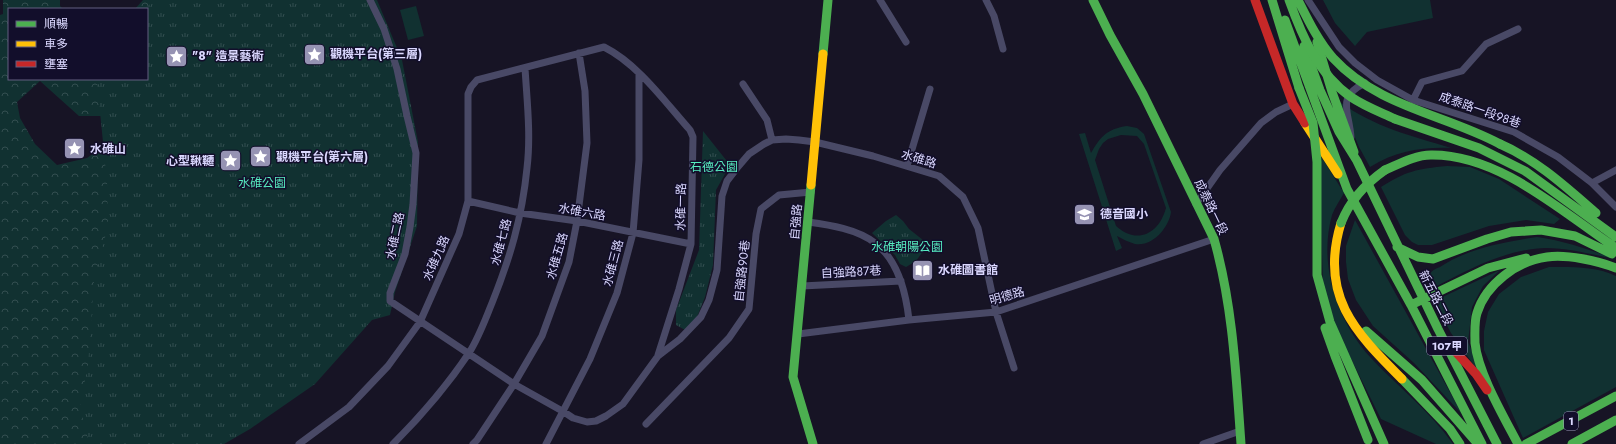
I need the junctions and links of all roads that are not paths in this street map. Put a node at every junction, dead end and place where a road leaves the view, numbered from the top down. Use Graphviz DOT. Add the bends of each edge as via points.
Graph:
graph roads {
  1 [pos="370,0"];
  2 [pos="828,0"];
  3 [pos="880,0"];
  4 [pos="986,0"];
  5 [pos="1093,0"];
  6 [pos="1255,0"];
  7 [pos="1272,0"];
  8 [pos="1278,0"];
  9 [pos="1289,0"];
  10 [pos="1298,0"];
  11 [pos="1306,0"];
  12 [pos="1518,29"];
  13 [pos="906,42"];
  14 [pos="1003,49"];
  15 [pos="579,53"];
  16 [pos="525,68"];
  17 [pos="639,73"];
  18 [pos="1377,80"];
  19 [pos="743,84"];
  20 [pos="1299,88"];
  21 [pos="930,89"];
  22 [pos="1413,100"];
  23 [pos="1294,104"];
  24 [pos="772,140"];
  25 [pos="815,142"];
  26 [pos="1351,143"];
  27 [pos="1357,161"];
  28 [pos="907,166"];
  29 [pos="1616,170"];
  30 [pos="1592,183"];
  31 [pos="1347,188"];
  32 [pos="811,192"];
  33 [pos="468,201"];
  34 [pos="1196,204"];
  35 [pos="1616,207"];
  36 [pos="520,213"];
  37 [pos="577,221"];
  38 [pos="808,222"];
  39 [pos="1616,229"];
  40 [pos="633,233"];
  41 [pos="1616,238"];
  42 [pos="1214,239"];
  43 [pos="691,244"];
  44 [pos="1397,247"];
  45 [pos="1616,248"];
  46 [pos="1616,255"];
  47 [pos="1548,257"];
  48 [pos="1333,264"];
  49 [pos="1616,268"];
  50 [pos="901,281"];
  51 [pos="802,286"];
  52 [pos="1424,300"];
  53 [pos="1412,305"];
  54 [pos="996,312"];
  55 [pos="909,320"];
  56 [pos="420,322"];
  57 [pos="798,334"];
  58 [pos="1445,340"];
  59 [pos="469,352"];
  60 [pos="658,356"];
  61 [pos="1014,368"];
  62 [pos="514,384"];
  63 [pos="1616,396"];
  64 [pos="1498,405"];
  65 [pos="564,412"];
  66 [pos="1616,420"];
  67 [pos="646,424"];
  68 [pos="1240,431"];
  69 [pos="1369,442"];
  70 [pos="299,444"];
  71 [pos="394,444"];
  72 [pos="473,444"];
  73 [pos="546,444"];
  74 [pos="813,444"];
  75 [pos="1203,444"];
  76 [pos="1241,444"];
  77 [pos="1384,444"];
  78 [pos="1460,444"];
  79 [pos="1478,444"];
  80 [pos="1482,444"];
  81 [pos="1498,444"];
  82 [pos="1518,444"];
  83 [pos="1526,444"];
  84 [pos="1572,444"];
  1 -- 56 [label="street, 水碓二路" via="384,29 397,69 416,152 410,227 405,254 390,294 390,301"];
  2 -- 25 [label="main road, 自強路"];
  3 -- 13 [label="street"];
  4 -- 14 [label="street" via="994,16"];
  5 -- 34 [label="main road, 成泰路一段" via="1143,94"];
  6 -- 23 [label="main road, 新五路二段 / 107甲"];
  7 -- 20 [label="main road"];
  8 -- 31 [label="main road, 新五路二段 / 107甲"];
  9 -- 27 [label="main road, 新五路二段 / 107甲" via="1320,90 1339,132"];
  9 -- 41 [label="main road, bridge" via="1305,40 1316,58 1332,80 1350,96 1395,119 1479,148 1525,171"];
  10 -- 39 [label="main road, bridge" via="1314,32 1338,64 1363,85 1405,107 1468,129 1508,147 1537,164"];
  11 -- 18 [label="street, 成泰路一段98巷" via="1355,64"];
  11 -- 26 [label="main road, 新五路二段 / 107甲" via="1332,92"];
  12 -- 22 [label="street" via="1486,44 1462,71 1422,82"];
  15 -- 16 [label="street"];
  15 -- 17 [label="street, 水碓一路" via="604,47"];
  15 -- 37 [label="street, 水碓五路" via="585,92 587,143"];
  16 -- 33 [label="street, 水碓九路" via="478,80 468,94"];
  16 -- 36 [label="street, 水碓七路" via="527,168"];
  17 -- 40 [label="street, 水碓三路" via="640,160"];
  17 -- 43 [label="street, 水碓一路" via="693,136"];
  18 -- 22 [label="street, 成泰路一段98巷"];
  18 -- 26 [label="street" via="1357,86 1348,95 1346,107"];
  19 -- 24 [label="street" via="767,120"];
  20 -- 69 [label="main road, bridge" via="1309,124 1312,152 1312,280 1330,347 1354,400"];
  20 -- 77 [label="main road, bridge" via="1314,123 1317,162 1317,275 1330,322"];
  21 -- 28 [label="street"];
  22 -- 30 [label="street, 成泰路一段98巷" via="1514,132 1558,157"];
  23 -- 31 [label="main road, 新五路二段 / 107甲"];
  23 -- 34 [label="street" via="1276,112 1261,123 1220,170"];
  24 -- 25 [label="street, 水碓一路" via="786,138"];
  24 -- 60 [label="street, 水碓一路" via="749,154 727,181 722,196 717,270 709,300 701,317 680,339"];
  25 -- 28 [label="street, 水碓路"];
  25 -- 32 [label="main road, 自強路"];
  26 -- 27 [label="main road, 新五路二段 / 107甲"];
  27 -- 44 [label="main road, 新五路二段 / 107甲"];
  28 -- 54 [label="street, 水碓路" via="939,176 964,196 978,228"];
  29 -- 30 [label="street"];
  30 -- 35 [label="street, 成泰路一段98巷"];
  31 -- 53 [label="main road, 新五路二段 / 107甲"];
  32 -- 38 [label="main road, 自強路"];
  32 -- 67 [label="street, 自強路90巷" via="779,195 761,209 749,309 729,338"];
  33 -- 36 [label="street, 水碓六路"];
  33 -- 56 [label="street, 水碓九路" via="459,234"];
  34 -- 42 [label="main road, 成泰路一段"];
  36 -- 37 [label="street, 水碓六路"];
  36 -- 59 [label="street, 水碓七路" via="507,266"];
  37 -- 40 [label="street, 水碓六路"];
  37 -- 62 [label="street, 水碓五路" via="569,262 542,336"];
  38 -- 50 [label="street" via="846,230 875,243 886,254"];
  38 -- 51 [label="main road, 自強路"];
  40 -- 43 [label="street, 水碓六路"];
  40 -- 65 [label="street, 水碓三路" via="617,293 590,359"];
  42 -- 54 [label="street, 明德路"];
  42 -- 68 [label="main road, 成泰路一段" via="1222,265 1234,348"];
  43 -- 60 [label="street, 水碓一路"];
  44 -- 46 [label="main road" via="1418,257 1433,258 1487,238 1511,232 1541,230 1575,236"];
  44 -- 52 [label="main road, 新五路二段 / 107甲"];
  45 -- 48 [label="main road, bridge" via="1526,186 1495,170 1462,157 1431,156 1413,159 1385,170 1368,181 1345,210 1333,252"];
  47 -- 49 [label="main road" via="1583,259"];
  47 -- 52 [label="main road" via="1521,258 1488,268"];
  47 -- 64 [label="main road" via="1518,267 1506,275 1490,288 1479,306 1475,326 1477,354"];
  48 -- 78 [label="main road" via="1338,292 1353,324 1370,346 1450,429"];
  48 -- 79 [label="main road" via="1355,316 1367,333 1422,380"];
  50 -- 51 [label="street, 自強路87巷"];
  50 -- 55 [label="street"];
  51 -- 57 [label="main road, 自強路"];
  52 -- 53 [label="main road"];
  52 -- 58 [label="main road, 新五路二段 / 107甲"];
  53 -- 80 [label="main road, 新五路二段 / 107甲"];
  54 -- 55 [label="street, 明德路"];
  54 -- 61 [label="street, 水碓路"];
  55 -- 57 [label="street, 明德路"];
  56 -- 59 [label="street, 水碓二路"];
  56 -- 70 [label="street, 水碓九路" via="388,366 349,407"];
  57 -- 74 [label="main road, 自強路" via="793,377"];
  58 -- 64 [label="main road" via="1476,374"];
  58 -- 81 [label="main road, 新五路二段 / 107甲"];
  59 -- 62 [label="street, 水碓二路"];
  59 -- 71 [label="street, 水碓七路" via="424,413"];
  60 -- 65 [label="street, 水碓一路" via="623,404 606,416 587,422"];
  62 -- 65 [label="street, 水碓二路"];
  62 -- 72 [label="street, 水碓五路"];
  63 -- 83 [label="main road, 1"];
  64 -- 82 [label="main road"];
  65 -- 73 [label="street, 水碓三路"];
  66 -- 84 [label="main road"];
  68 -- 75 [label="street"];
  68 -- 76 [label="main road, 成泰路一段"];
}
